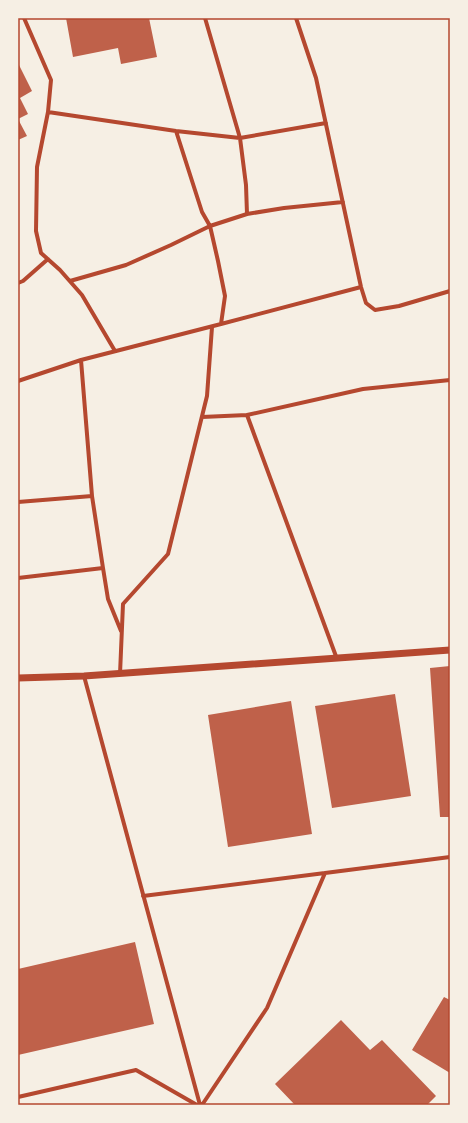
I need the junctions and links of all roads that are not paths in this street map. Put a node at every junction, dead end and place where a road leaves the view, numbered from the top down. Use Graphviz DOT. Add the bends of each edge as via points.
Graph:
graph roads {
  1 [pos="24,18"];
  2 [pos="205,18"];
  3 [pos="296,18"];
  4 [pos="48,112"];
  5 [pos="326,124"];
  6 [pos="176,131"];
  7 [pos="240,138"];
  8 [pos="342,202"];
  9 [pos="247,214"];
  10 [pos="210,226"];
  11 [pos="48,259"];
  12 [pos="70,281"];
  13 [pos="18,283"];
  14 [pos="361,287"];
  15 [pos="450,292"];
  16 [pos="221,324"];
  17 [pos="212,327"];
  18 [pos="115,351"];
  19 [pos="81,360"];
  20 [pos="450,380"];
  21 [pos="18,381"];
  22 [pos="247,415"];
  23 [pos="202,418"];
  24 [pos="92,496"];
  25 [pos="18,502"];
  26 [pos="103,568"];
  27 [pos="18,578"];
  28 [pos="122,633"];
  29 [pos="450,650"];
  30 [pos="337,658"];
  31 [pos="120,674"];
  32 [pos="84,676"];
  33 [pos="18,678"];
  34 [pos="450,857"];
  35 [pos="325,873"];
  36 [pos="143,896"];
  37 [pos="18,1097"];
  38 [pos="199,1105"];
  1 -- 4 [label="street" via="51,80"];
  2 -- 7 [label="street"];
  3 -- 5 [label="street" via="316,78"];
  4 -- 6 [label="street"];
  4 -- 11 [label="street" via="37,167 36,231 41,253"];
  5 -- 7 [label="street"];
  5 -- 8 [label="street"];
  6 -- 7 [label="street"];
  6 -- 10 [label="street" via="202,212"];
  7 -- 9 [label="street"];
  8 -- 9 [label="street"];
  8 -- 14 [label="street"];
  9 -- 10 [label="street"];
  10 -- 12 [label="street" via="126,264"];
  10 -- 16 [label="street" via="225,296"];
  11 -- 12 [label="street"];
  11 -- 13 [label="street" via="24,281"];
  12 -- 18 [label="street" via="82,295"];
  14 -- 15 [label="street" via="366,303 375,310"];
  14 -- 16 [label="street"];
  16 -- 17 [label="street"];
  17 -- 18 [label="street"];
  17 -- 23 [label="street" via="207,396"];
  18 -- 19 [label="street"];
  19 -- 21 [label="street"];
  19 -- 24 [label="street"];
  20 -- 22 [label="street" via="363,389"];
  22 -- 23 [label="street"];
  22 -- 30 [label="street"];
  23 -- 28 [label="street" via="168,554 123,604"];
  24 -- 25 [label="street"];
  24 -- 26 [label="street"];
  26 -- 27 [label="street"];
  26 -- 28 [label="street" via="108,599"];
  28 -- 31 [label="street"];
  29 -- 30 [label="street"];
  30 -- 31 [label="street"];
  31 -- 32 [label="street"];
  32 -- 33 [label="street"];
  32 -- 36 [label="street"];
  34 -- 35 [label="street"];
  35 -- 36 [label="street"];
  35 -- 38 [label="street" via="267,1008"];
  36 -- 38 [label="street"];
  37 -- 38 [label="street" via="136,1070"];
}
